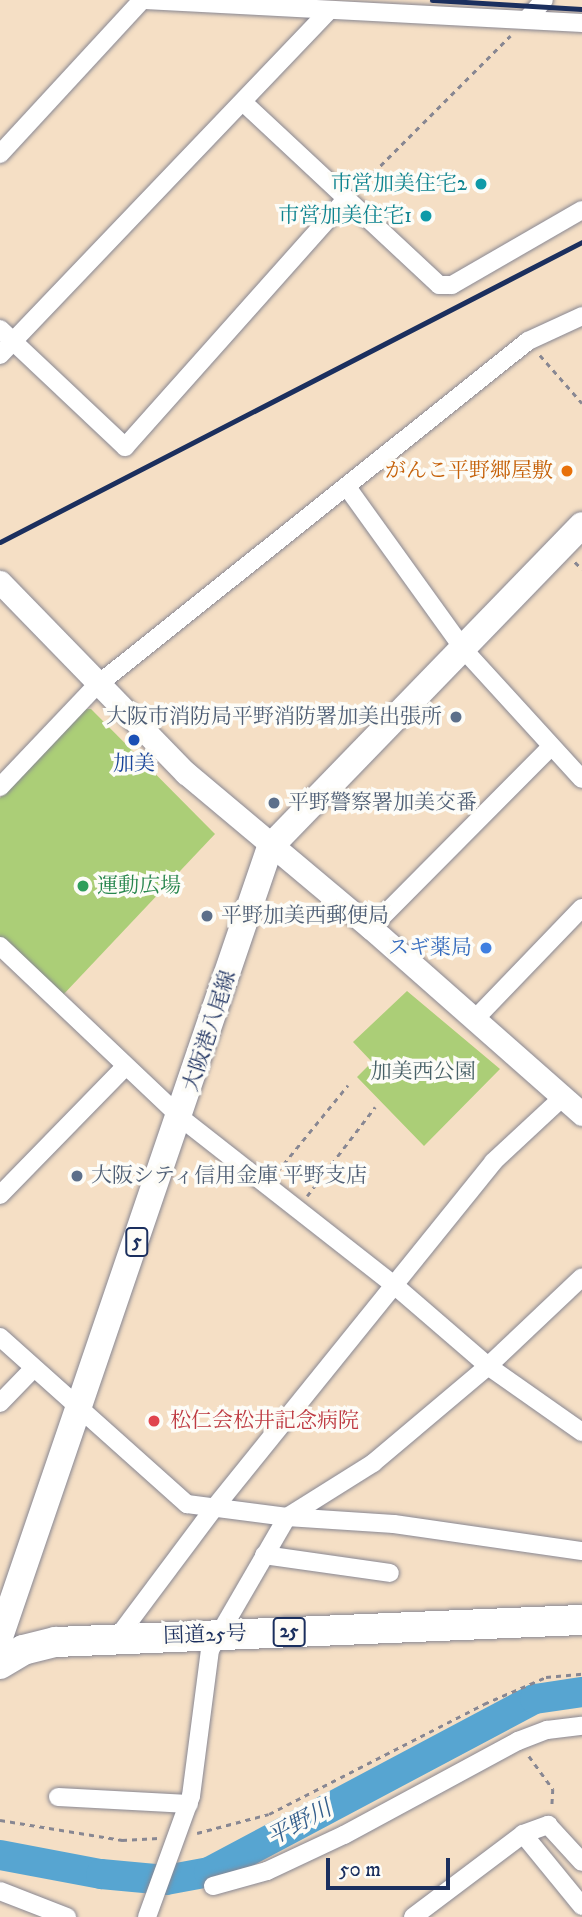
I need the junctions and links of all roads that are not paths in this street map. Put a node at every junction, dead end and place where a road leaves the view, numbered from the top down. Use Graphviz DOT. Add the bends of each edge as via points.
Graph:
graph roads {
  1 [pos="144,0"];
  2 [pos="544,0"];
  3 [pos="330,10"];
  4 [pos="527,19"];
  5 [pos="582,23"];
  6 [pos="244,103"];
  7 [pos="0,154"];
  8 [pos="346,200"];
  9 [pos="582,210"];
  10 [pos="582,316"];
  11 [pos="7,335"];
  12 [pos="0,355"];
  13 [pos="347,487"];
  14 [pos="582,525"];
  15 [pos="0,582"];
  16 [pos="465,651"];
  17 [pos="96,686"];
  18 [pos="550,748"];
  19 [pos="582,779"];
  20 [pos="0,787"];
  21 [pos="270,847"];
  22 [pos="582,908"];
  23 [pos="371,928"];
  24 [pos="0,946"];
  25 [pos="475,1019"];
  26 [pos="125,1067"];
  27 [pos="575,1103"];
  28 [pos="181,1118"];
  29 [pos="2,1188"];
  30 [pos="582,1276"];
  31 [pos="393,1284"];
  32 [pos="0,1337"];
  33 [pos="488,1366"];
  34 [pos="33,1369"];
  35 [pos="0,1403"];
  36 [pos="78,1410"];
  37 [pos="582,1432"];
  38 [pos="215,1507"];
  39 [pos="287,1517"];
  40 [pos="582,1551"];
  41 [pos="264,1555"];
  42 [pos="390,1573"];
  43 [pos="582,1619"];
  44 [pos="218,1635"];
  45 [pos="0,1637"];
  46 [pos="117,1637"];
  47 [pos="0,1664"];
  48 [pos="582,1726"];
  49 [pos="58,1797"];
  50 [pos="189,1804"];
  51 [pos="523,1834"];
  52 [pos="576,1843"];
  53 [pos="582,1862"];
  54 [pos="213,1886"];
  55 [pos="0,1891"];
  56 [pos="582,1907"];
  57 [pos="150,1909"];
  58 [pos="67,1917"];
  59 [pos="413,1917"];
  60 [pos="571,1917"];
  1 -- 3 [label="street"];
  1 -- 7 [label="street"];
  2 -- 4 [label="street"];
  3 -- 4 [label="street"];
  3 -- 6 [label="street"];
  4 -- 5 [label="street"];
  6 -- 8 [label="street"];
  6 -- 11 [label="street"];
  8 -- 9 [label="street" via="439,285 452,285"];
  8 -- 11 [label="street" via="125,447"];
  10 -- 13 [label="street" via="528,341"];
  11 -- 12 [label="street"];
  13 -- 16 [label="street"];
  13 -- 17 [label="street"];
  14 -- 16 [label="main road, 大阪港八尾線 / 5"];
  15 -- 17 [label="street"];
  16 -- 18 [label="street"];
  16 -- 21 [label="main road, 大阪港八尾線 / 5"];
  17 -- 20 [label="street"];
  17 -- 21 [label="street"];
  18 -- 19 [label="street"];
  18 -- 23 [label="street"];
  21 -- 23 [label="street"];
  21 -- 28 [label="main road, 大阪港八尾線 / 5"];
  22 -- 25 [label="street"];
  23 -- 25 [label="street"];
  24 -- 26 [label="street"];
  25 -- 27 [label="street"];
  26 -- 28 [label="street"];
  26 -- 29 [label="street"];
  27 -- 31 [label="street" via="493,1162"];
  28 -- 31 [label="street"];
  28 -- 36 [label="main road, 大阪港八尾線 / 5"];
  30 -- 33 [label="street"];
  31 -- 33 [label="street"];
  31 -- 38 [label="street"];
  32 -- 34 [label="street"];
  33 -- 37 [label="street"];
  33 -- 39 [label="street" via="373,1463"];
  34 -- 35 [label="street"];
  34 -- 36 [label="street"];
  36 -- 38 [label="street" via="187,1504"];
  36 -- 45 [label="main road, 大阪港八尾線 / 5"];
  38 -- 39 [label="street"];
  38 -- 46 [label="street"];
  39 -- 40 [label="street" via="394,1524"];
  39 -- 41 [label="street"];
  41 -- 42 [label="street"];
  41 -- 44 [label="street"];
  43 -- 44 [label="highway, 国道25号 / 25"];
  44 -- 46 [label="highway, 国道25号 / 25"];
  44 -- 50 [label="street" via="210,1650"];
  46 -- 47 [label="highway, 国道25号 / 25" via="48,1644 23,1650"];
  48 -- 54 [label="street" via="547,1730 518,1741 333,1840 267,1871"];
  49 -- 50 [label="street"];
  50 -- 57 [label="street"];
  51 -- 52 [label="street" via="548,1825"];
  51 -- 56 [label="street"];
  51 -- 59 [label="street"];
  52 -- 53 [label="street"];
  55 -- 58 [label="street"];
  56 -- 60 [label="street"];
}
